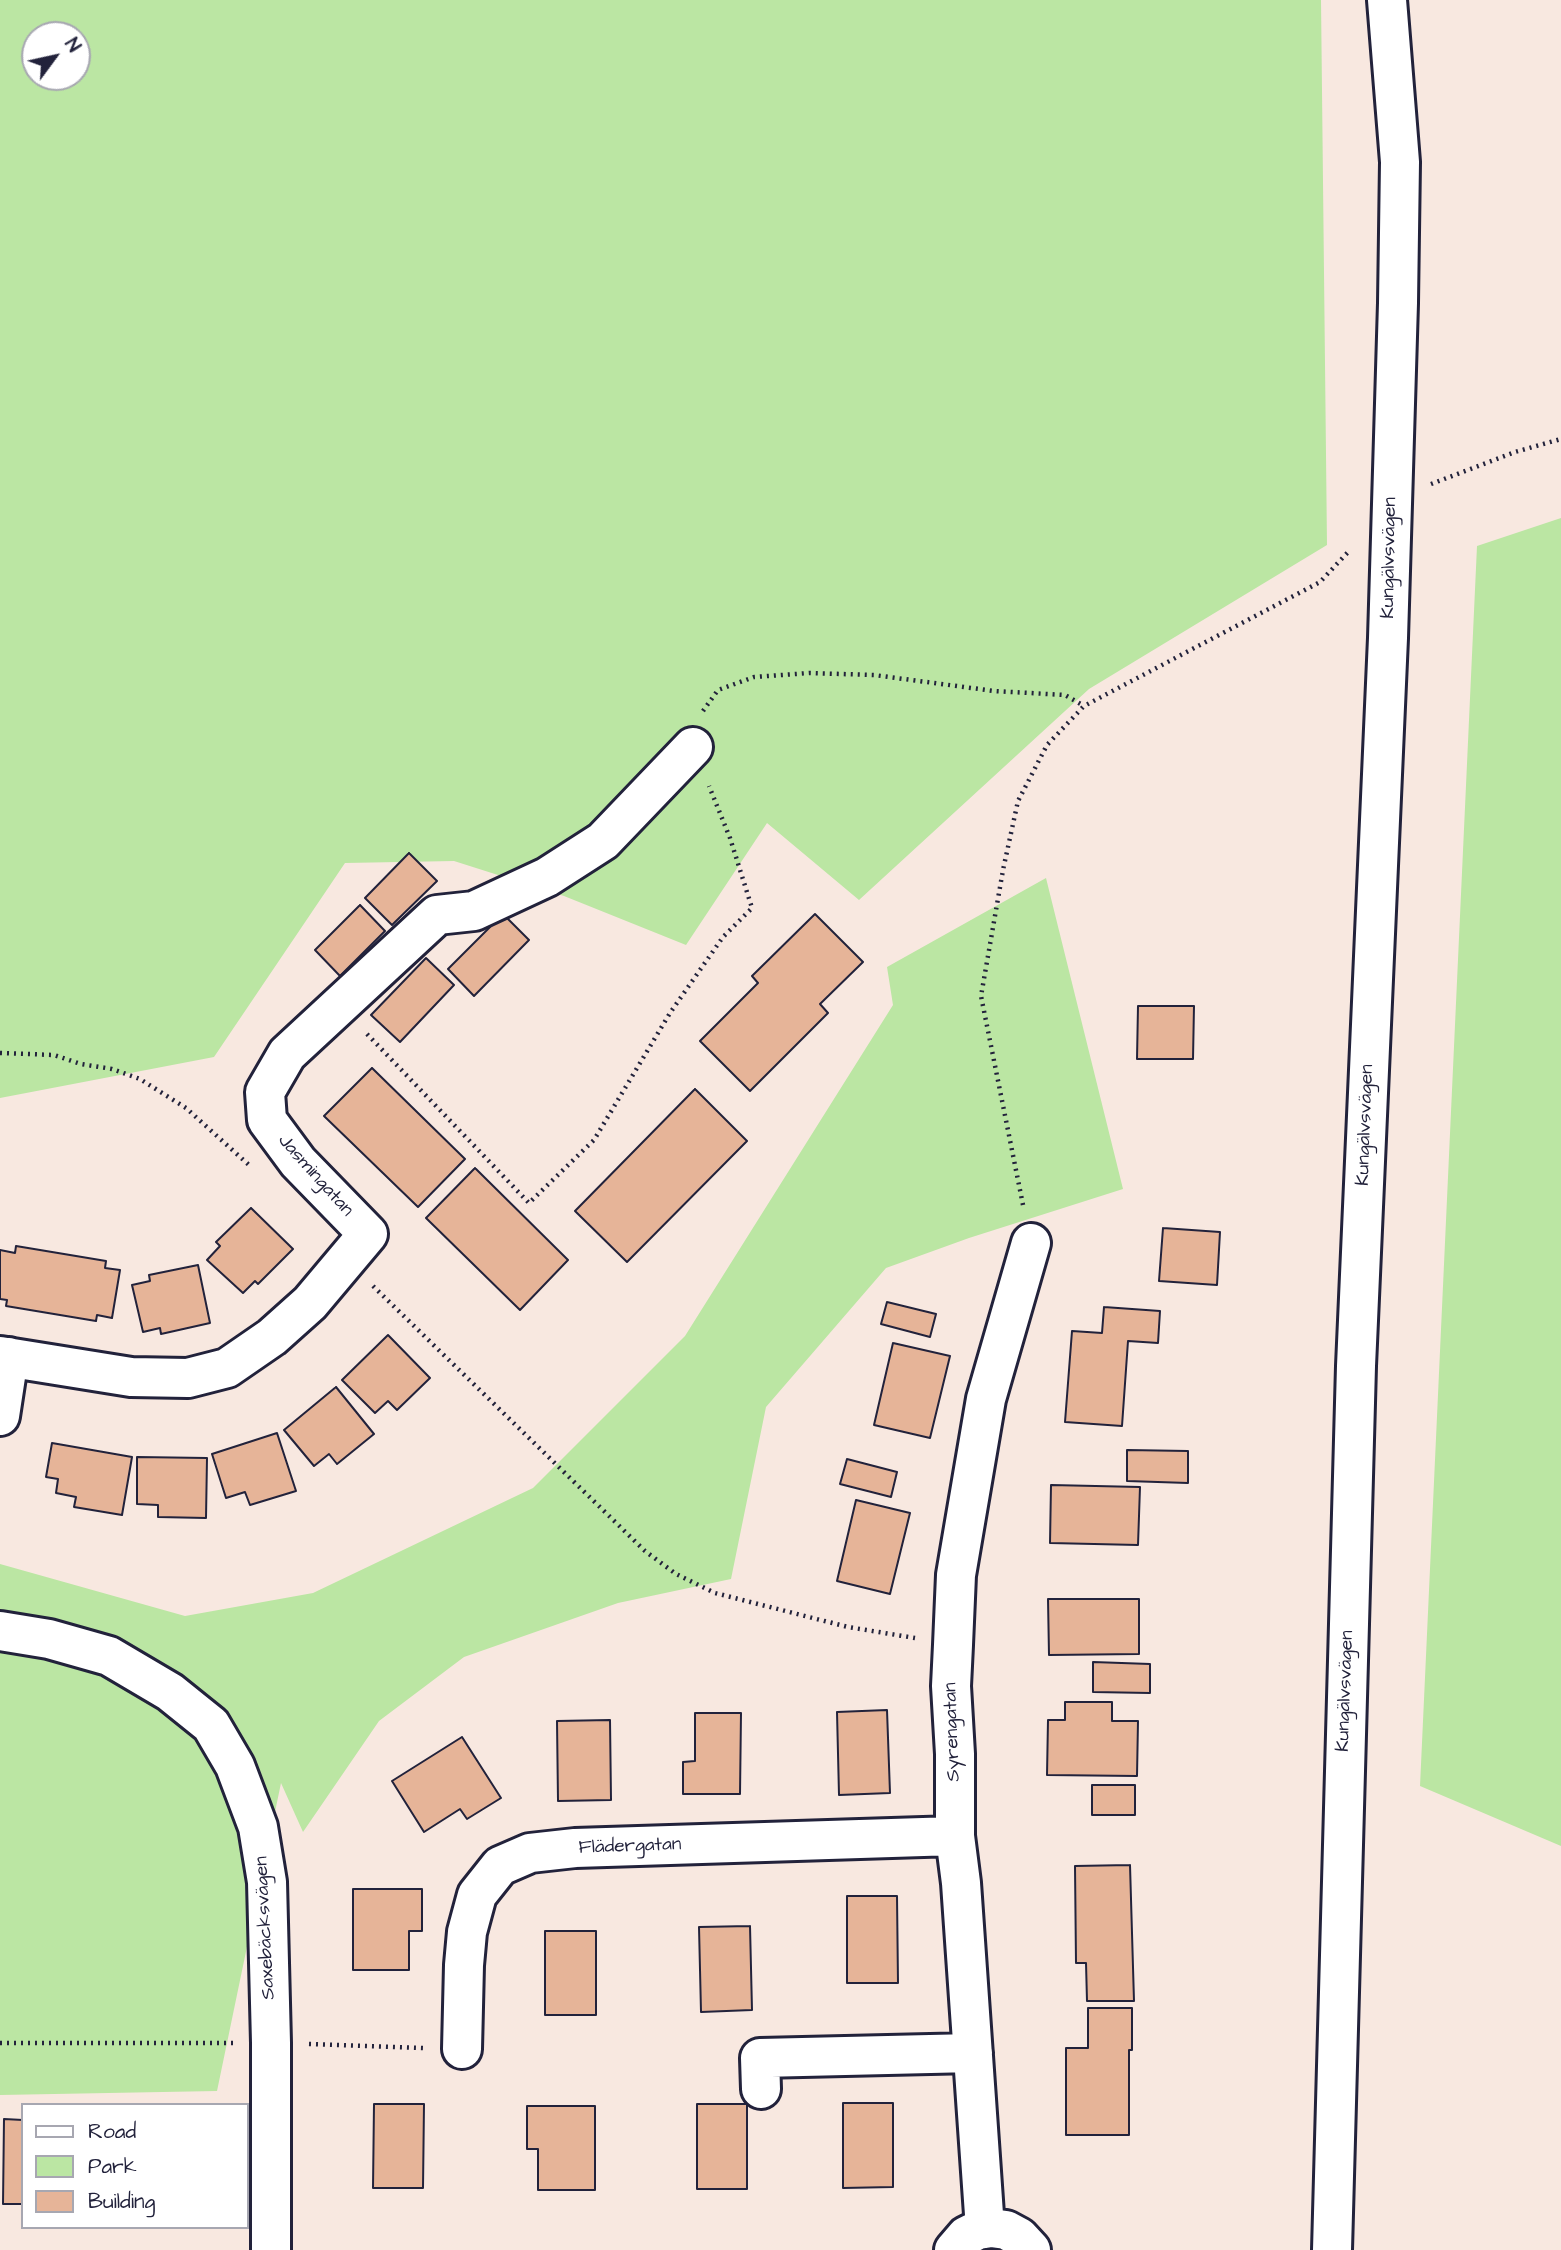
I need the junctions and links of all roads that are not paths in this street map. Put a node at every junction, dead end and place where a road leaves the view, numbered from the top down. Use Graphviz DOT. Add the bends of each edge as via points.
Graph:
graph roads {
  1 [pos="1387,0"];
  2 [pos="693,747"];
  3 [pos="1031,1243"];
  4 [pos="4,1357"];
  5 [pos="0,1416"];
  6 [pos="0,1631"];
  7 [pos="955,1836"];
  8 [pos="462,2049"];
  9 [pos="973,2053"];
  10 [pos="761,2089"];
  11 [pos="985,2229"];
  12 [pos="271,2250"];
  13 [pos="954,2250"];
  14 [pos="1031,2250"];
  15 [pos="1332,2250"];
  1 -- 15 [label="street, Kungälvsvägen" via="1400,162 1387,651 1356,1366"];
  2 -- 4 [label="street, Jasmingatan" via="603,841 547,877 474,911 437,915 287,1054 265,1092 267,1120 298,1162 368,1234 310,1303 272,1338 227,1368 188,1378 131,1377"];
  3 -- 7 [label="street, Syrengatan" via="986,1399 956,1575 951,1686"];
  4 -- 5 [label="street, Jasmingatan"];
  6 -- 12 [label="street, Saxebäcksvägen" via="109,1656 170,1692 211,1726 235,1766 258,1827 267,1882"];
  7 -- 8 [label="street, Flädergatan" via="530,1853 500,1866 477,1895 467,1932"];
  7 -- 9 [label="street, Syrengatan"];
  9 -- 10 [label="street" via="760,2058"];
  9 -- 11 [label="street, Syrengatan"];
  11 -- 13 [label="street" via="966,2236"];
  11 -- 14 [label="street" via="1006,2230"];
}
